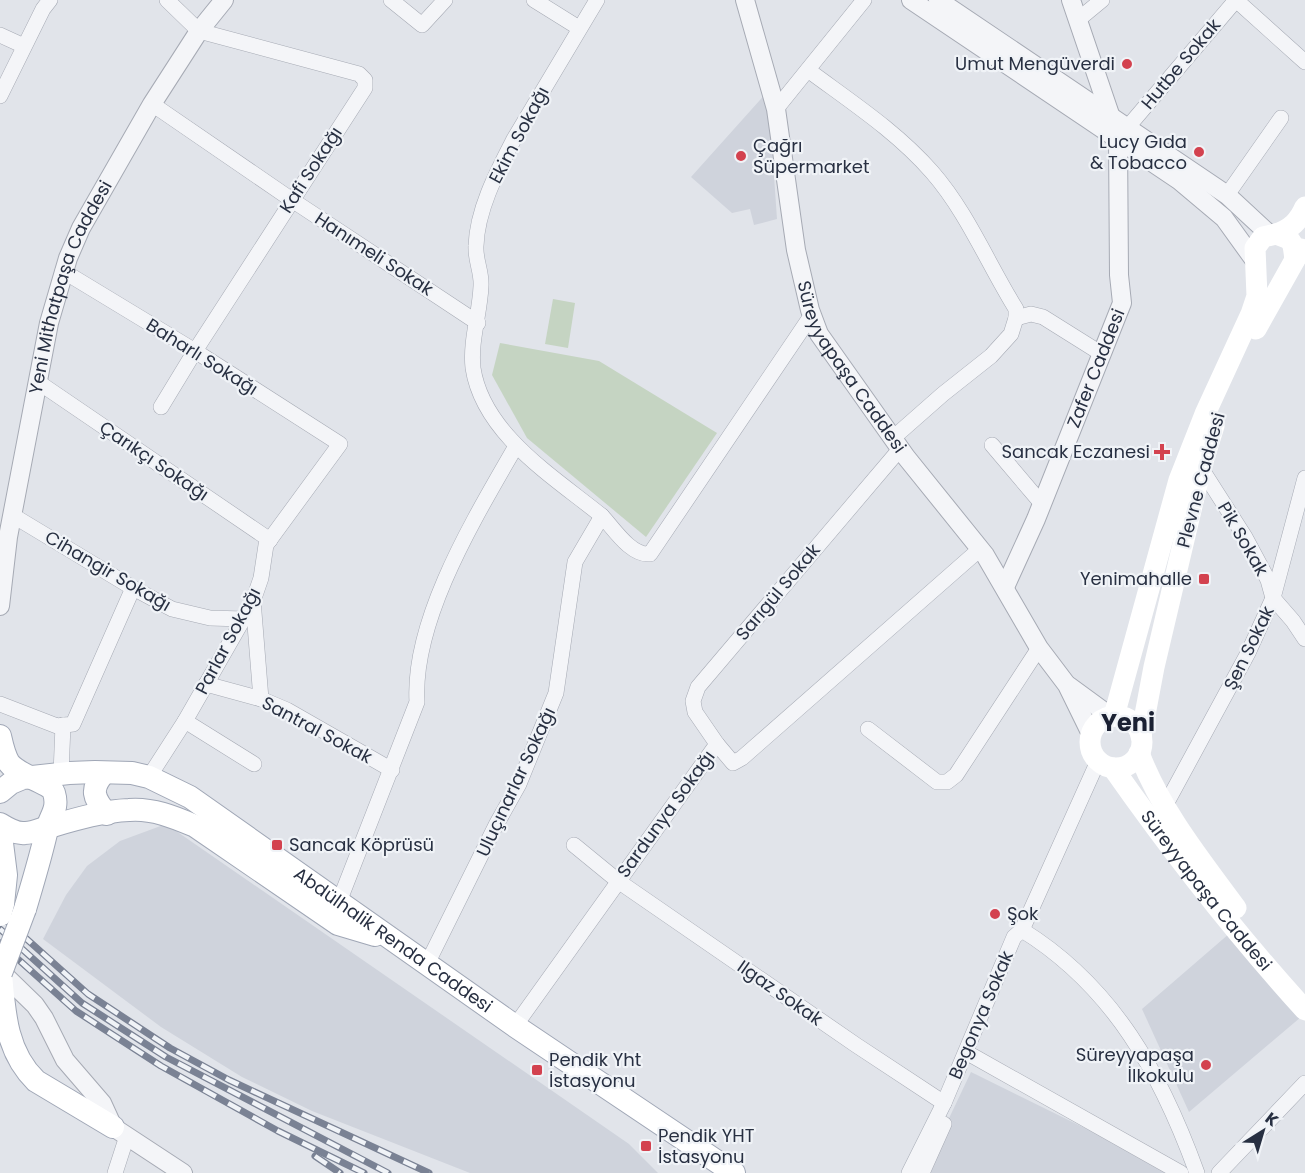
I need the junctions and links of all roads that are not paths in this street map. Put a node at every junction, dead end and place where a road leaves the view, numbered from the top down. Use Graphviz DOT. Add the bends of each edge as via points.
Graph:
graph roads {
  1 [pos="50,0"];
  2 [pos="167,0"];
  3 [pos="224,0"];
  4 [pos="391,0"];
  5 [pos="445,0"];
  6 [pos="534,0"];
  7 [pos="597,0"];
  8 [pos="745,0"];
  9 [pos="864,0"];
  10 [pos="911,0"];
  11 [pos="938,0"];
  12 [pos="1071,0"];
  13 [pos="1102,0"];
  14 [pos="1236,0"];
  15 [pos="1079,19"];
  16 [pos="579,28"];
  17 [pos="198,31"];
  18 [pos="0,35"];
  19 [pos="24,46"];
  20 [pos="1305,62"];
  21 [pos="808,70"];
  22 [pos="0,96"];
  23 [pos="152,104"];
  24 [pos="776,109"];
  25 [pos="1110,116"];
  26 [pos="1281,118"];
  27 [pos="1122,133"];
  28 [pos="1227,195"];
  29 [pos="292,200"];
  30 [pos="1305,207"];
  31 [pos="1273,234"];
  32 [pos="1296,258"];
  33 [pos="1256,264"];
  34 [pos="63,271"];
  35 [pos="811,316"];
  36 [pos="1016,318"];
  37 [pos="478,323"];
  38 [pos="195,351"];
  39 [pos="1102,354"];
  40 [pos="38,382"];
  41 [pos="161,408"];
  42 [pos="897,443"];
  43 [pos="340,444"];
  44 [pos="992,445"];
  45 [pos="516,446"];
  46 [pos="1200,468"];
  47 [pos="1305,478"];
  48 [pos="1042,504"];
  49 [pos="12,515"];
  50 [pos="602,516"];
  51 [pos="270,540"];
  52 [pos="980,549"];
  53 [pos="1005,587"];
  54 [pos="133,588"];
  55 [pos="1273,598"];
  56 [pos="253,599"];
  57 [pos="0,606"];
  58 [pos="243,619"];
  59 [pos="1305,639"];
  60 [pos="1039,648"];
  61 [pos="206,684"];
  62 [pos="1067,686"];
  63 [pos="261,699"];
  64 [pos="0,704"];
  65 [pos="1112,716"];
  66 [pos="185,721"];
  67 [pos="63,725"];
  68 [pos="868,729"];
  69 [pos="1091,735"];
  70 [pos="0,736"];
  71 [pos="717,744"];
  72 [pos="1140,745"];
  73 [pos="254,764"];
  74 [pos="1105,765"];
  75 [pos="392,770"];
  76 [pos="104,772"];
  77 [pos="61,774"];
  78 [pos="26,777"];
  79 [pos="149,777"];
  80 [pos="0,792"];
  81 [pos="1165,806"];
  82 [pos="106,814"];
  83 [pos="0,826"];
  84 [pos="48,827"];
  85 [pos="574,845"];
  86 [pos="618,881"];
  87 [pos="1,910"];
  88 [pos="338,913"];
  89 [pos="1022,930"];
  90 [pos="427,964"];
  91 [pos="0,973"];
  92 [pos="1305,988"];
  93 [pos="1305,1010"];
  94 [pos="515,1026"];
  95 [pos="973,1056"];
  96 [pos="1305,1083"];
  97 [pos="944,1103"];
  98 [pos="120,1132"];
  99 [pos="115,1173"];
  100 [pos="183,1173"];
  101 [pos="734,1173"];
  102 [pos="909,1173"];
  103 [pos="922,1173"];
  104 [pos="1181,1173"];
  105 [pos="1197,1173"];
  106 [pos="1219,1173"];
  1 -- 19 [label="street"];
  2 -- 17 [label="street"];
  3 -- 17 [label="street, Yeni Mithatpaşa Caddesi"];
  4 -- 5 [label="street" via="422,25"];
  6 -- 16 [label="street"];
  7 -- 16 [label="street, Ekim Sokağı"];
  8 -- 24 [label="street, Süreyyapaşa Caddesi"];
  9 -- 21 [label="street"];
  10 -- 27 [label="street"];
  11 -- 25 [label="street"];
  12 -- 15 [label="street, Zafer Caddesi"];
  13 -- 15 [label="street"];
  14 -- 20 [label="street"];
  14 -- 27 [label="street, Hutbe Sokak"];
  15 -- 25 [label="street, Zafer Caddesi"];
  16 -- 37 [label="street, Ekim Sokağı" via="503,160 483,212 476,243 481,284"];
  17 -- 23 [label="street, Yeni Mithatpaşa Caddesi"];
  17 -- 29 [label="street, Kafi Sokağı" via="359,74 365,80 365,88"];
  18 -- 19 [label="street"];
  19 -- 22 [label="street"];
  21 -- 24 [label="street"];
  21 -- 36 [label="street" via="866,112 933,173 1016,309"];
  23 -- 29 [label="street, Hanımeli Sokak"];
  23 -- 34 [label="street, Yeni Mithatpaşa Caddesi" via="81,228"];
  24 -- 35 [label="street, Süreyyapaşa Caddesi" via="796,250"];
  25 -- 27 [label="street, Zafer Caddesi"];
  26 -- 28 [label="street"];
  27 -- 28 [label="street"];
  27 -- 33 [label="street" via="1224,218"];
  27 -- 39 [label="street, Zafer Caddesi" via="1122,303"];
  28 -- 31 [label="street"];
  29 -- 37 [label="street, Hanımeli Sokak"];
  29 -- 38 [label="street, Kafi Sokağı"];
  30 -- 31 [label="main road" via="1287,230"];
  31 -- 32 [label="main road" via="1289,239"];
  31 -- 33 [label="main road" via="1258,242"];
  32 -- 33 [label="main road" via="1282,274 1269,274"];
  32 -- 46 [label="main road, Plevne Caddesi" via="1234,372"];
  33 -- 65 [label="main road, Plevne Caddesi" via="1257,296 1179,480"];
  34 -- 38 [label="street, Baharlı Sokağı"];
  34 -- 40 [label="street, Yeni Mithatpaşa Caddesi"];
  35 -- 42 [label="street, Süreyyapaşa Caddesi" via="819,334"];
  35 -- 50 [label="street" via="650,554 634,550"];
  36 -- 39 [label="street" via="1031,314 1043,317"];
  36 -- 42 [label="street, Sarıgül Sokak" via="1011,334 991,356 943,394"];
  37 -- 45 [label="street, Ekim Sokağı" via="472,352 479,387 486,405"];
  38 -- 41 [label="street, Kafi Sokağı"];
  38 -- 43 [label="street, Baharlı Sokağı"];
  39 -- 48 [label="street, Zafer Caddesi"];
  40 -- 49 [label="street, Yeni Mithatpaşa Caddesi"];
  40 -- 51 [label="street, Çarıkçı Sokağı"];
  42 -- 52 [label="street, Süreyyapaşa Caddesi"];
  42 -- 71 [label="street, Sarıgül Sokak" via="698,687 693,700 695,712"];
  43 -- 51 [label="street, Parlar Sokağı"];
  44 -- 48 [label="street"];
  45 -- 50 [label="street, Ekim Sokağı"];
  45 -- 75 [label="street" via="440,593 424,642 417,702"];
  46 -- 55 [label="street, Pik Sokak" via="1245,537"];
  46 -- 72 [label="main road, Plevne Caddesi"];
  47 -- 55 [label="street, Şen Sokak"];
  48 -- 53 [label="street, Zafer Caddesi"];
  49 -- 54 [label="street, Cihangir Sokağı"];
  49 -- 57 [label="street, Yeni Mithatpaşa Caddesi"];
  50 -- 90 [label="street, Uluçınarlar Sokağı" via="575,562 556,693 549,712 519,784"];
  51 -- 56 [label="street, Parlar Sokağı"];
  52 -- 53 [label="street, Süreyyapaşa Caddesi"];
  52 -- 71 [label="street, Sardunya Sokağı" via="742,758 733,764"];
  53 -- 60 [label="street, Süreyyapaşa Caddesi"];
  54 -- 58 [label="street, Cihangir Sokağı" via="172,609 210,618"];
  54 -- 67 [label="street" via="73,724"];
  55 -- 59 [label="street, Pik Sokak"];
  55 -- 81 [label="street, Şen Sokak" via="1248,653"];
  56 -- 58 [label="street, Parlar Sokağı"];
  56 -- 63 [label="street"];
  58 -- 61 [label="street, Parlar Sokağı"];
  60 -- 62 [label="street, Süreyyapaşa Caddesi"];
  60 -- 68 [label="street" via="956,775 947,782 937,782"];
  61 -- 63 [label="street, Santral Sokak"];
  61 -- 66 [label="street, Parlar Sokağı"];
  62 -- 65 [label="street"];
  62 -- 69 [label="street"];
  63 -- 75 [label="street, Santral Sokak" via="314,724"];
  64 -- 67 [label="street"];
  65 -- 69 [label="main road" via="1097,725"];
  65 -- 72 [label="main road" via="1133,722 1139,729"];
  66 -- 73 [label="street"];
  66 -- 79 [label="street, Parlar Sokağı"];
  67 -- 77 [label="street"];
  69 -- 74 [label="main road" via="1090,745"];
  70 -- 78 [label="main road" via="10,764"];
  71 -- 86 [label="street, Sardunya Sokağı"];
  72 -- 74 [label="main road" via="1135,760 1127,765"];
  72 -- 81 [label="main road, Süreyyapaşa Caddesi" via="1149,780"];
  74 -- 89 [label="street, Begonya Sokak"];
  74 -- 93 [label="main road, Süreyyapaşa Caddesi" via="1268,970"];
  75 -- 88 [label="street"];
  76 -- 77 [label="main road, Abdülhalik Renda Caddesi"];
  76 -- 79 [label="main road, Abdülhalik Renda Caddesi"];
  76 -- 82 [label="main road" via="94,787"];
  77 -- 78 [label="main road, Abdülhalik Renda Caddesi"];
  78 -- 80 [label="main road, Abdülhalik Renda Caddesi"];
  78 -- 84 [label="main road" via="54,792 55,808"];
  79 -- 88 [label="main road, Abdülhalik Renda Caddesi" via="190,797"];
  81 -- 92 [label="main road, Süreyyapaşa Caddesi" via="1241,914"];
  82 -- 84 [label="main road, Abdülhalik Renda Caddesi"];
  82 -- 88 [label="main road, Abdülhalik Renda Caddesi" via="151,810 195,826"];
  83 -- 84 [label="main road, Abdülhalik Renda Caddesi" via="23,834"];
  83 -- 87 [label="main road" via="5,867"];
  84 -- 91 [label="main road, bridge" via="25,909"];
  85 -- 86 [label="street, Ilgaz Sokak"];
  86 -- 94 [label="street, Sardunya Sokağı"];
  86 -- 97 [label="street, Ilgaz Sokak"];
  88 -- 90 [label="main road, Abdülhalik Renda Caddesi" via="393,941"];
  89 -- 95 [label="street"];
  89 -- 97 [label="street, Begonya Sokak" via="1014,937"];
  89 -- 105 [label="street" via="1066,962 1128,1030 1163,1095"];
  90 -- 94 [label="main road, Abdülhalik Renda Caddesi"];
  91 -- 98 [label="street" via="35,1005 65,1060"];
  91 -- 98 [label="main road" via="11,1043 26,1072"];
  94 -- 101 [label="main road, Abdülhalik Renda Caddesi"];
  95 -- 103 [label="street"];
  95 -- 104 [label="street"];
  96 -- 106 [label="street"];
  97 -- 102 [label="street, Begonya Sokak"];
  98 -- 99 [label="street"];
  98 -- 100 [label="street"];
}
